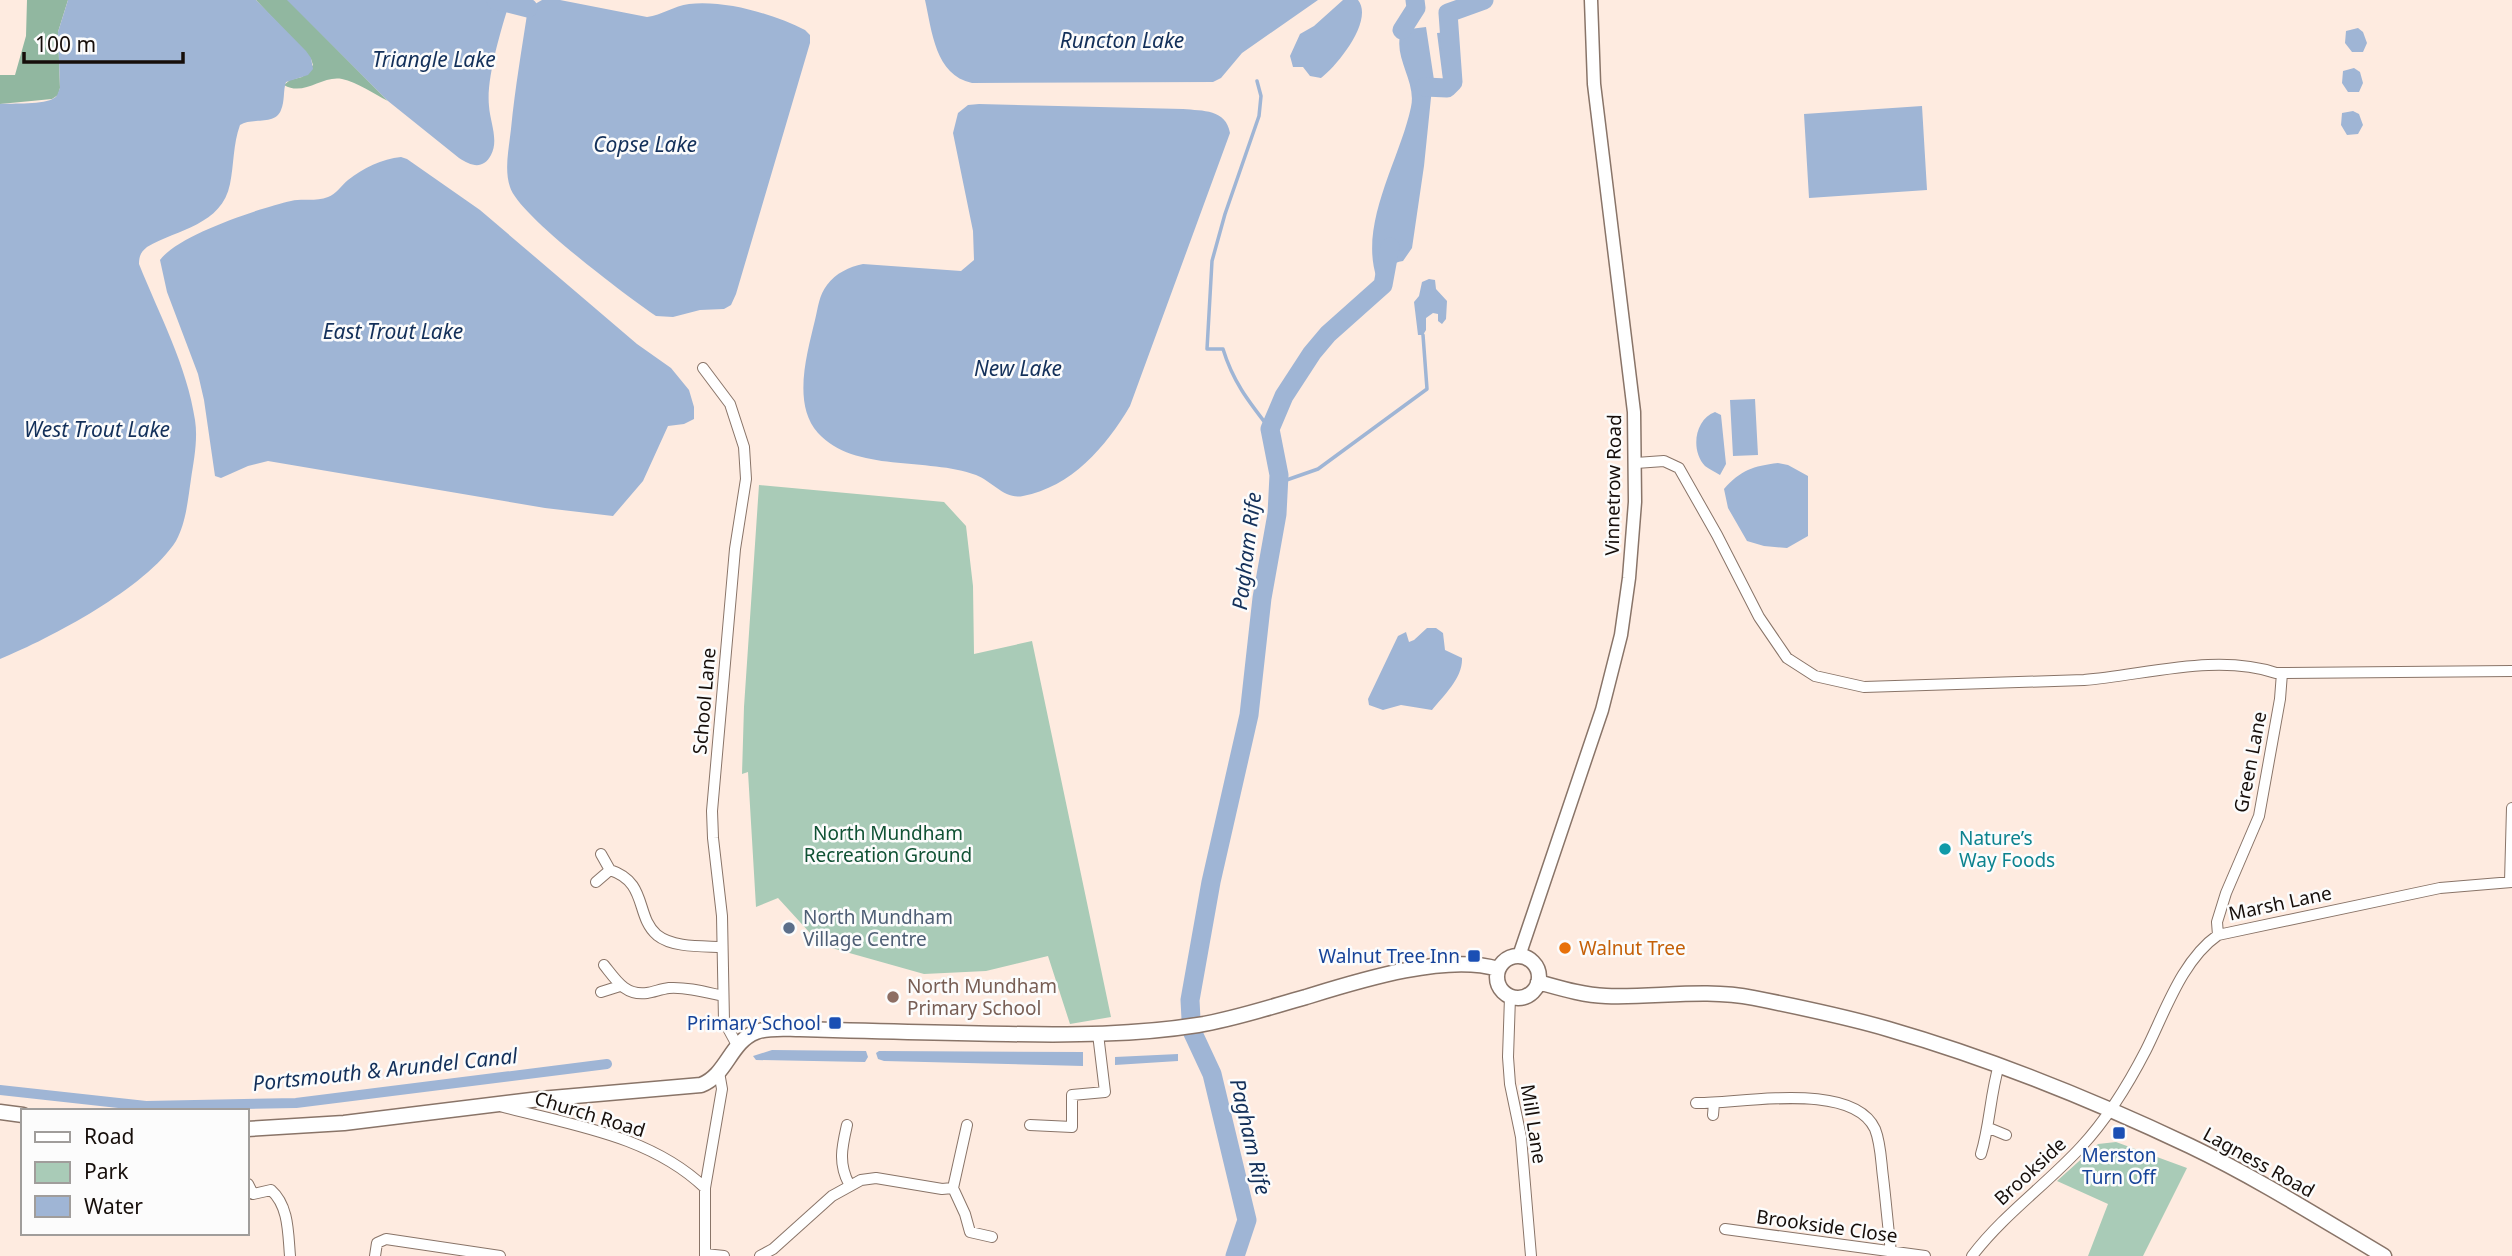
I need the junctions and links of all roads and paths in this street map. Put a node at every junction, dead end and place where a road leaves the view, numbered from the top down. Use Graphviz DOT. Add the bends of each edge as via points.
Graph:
graph roads {
  1 [pos="1591,0"];
  2 [pos="703,368"];
  3 [pos="1636,463"];
  4 [pos="2512,671"];
  5 [pos="2282,673"];
  6 [pos="2512,808"];
  7 [pos="601,854"];
  8 [pos="610,870"];
  9 [pos="596,882"];
  10 [pos="2511,882"];
  11 [pos="2218,935"];
  12 [pos="722,947"];
  13 [pos="1519,956"];
  14 [pos="604,965"];
  15 [pos="1498,969"];
  16 [pos="1538,982"];
  17 [pos="620,986"];
  18 [pos="601,992"];
  19 [pos="723,996"];
  20 [pos="1510,997"];
  21 [pos="1098,1034"];
  22 [pos="737,1045"];
  23 [pos="1999,1065"];
  24 [pos="719,1072"];
  25 [pos="1696,1103"];
  26 [pos="1714,1103"];
  27 [pos="496,1105"];
  28 [pos="2111,1110"];
  29 [pos="0,1112"];
  30 [pos="21,1115"];
  31 [pos="1713,1115"];
  32 [pos="847,1125"];
  33 [pos="967,1125"];
  34 [pos="1030,1125"];
  35 [pos="1989,1128"];
  36 [pos="248,1129"];
  37 [pos="2006,1135"];
  38 [pos="1982,1154"];
  39 [pos="248,1184"];
  40 [pos="849,1184"];
  41 [pos="705,1188"];
  42 [pos="953,1188"];
  43 [pos="1725,1229"];
  44 [pos="992,1237"];
  45 [pos="1891,1252"];
  46 [pos="488,1255"];
  47 [pos="705,1255"];
  48 [pos="290,1256"];
  49 [pos="375,1256"];
  50 [pos="500,1256"];
  51 [pos="724,1256"];
  52 [pos="760,1256"];
  53 [pos="1531,1256"];
  54 [pos="1925,1256"];
  55 [pos="1972,1256"];
  56 [pos="2384,1256"];
  1 -- 3 [label="street, Vinnetrow Road" via="1594,85 1633,399"];
  2 -- 12 [label="street, School Lane" via="730,404 744,447 746,479 735,549 712,811"];
  3 -- 5 [label="street" via="1664,461 1679,468 1759,617 1787,658 1815,676 1864,687 2084,680 2138,671 2253,665"];
  3 -- 13 [label="street, Vinnetrow Road" via="1621,635 1602,710"];
  4 -- 5 [label="street"];
  5 -- 11 [label="street, Green Lane" via="2259,816 2226,894"];
  6 -- 10 [label="street"];
  7 -- 8 [label="street"];
  8 -- 9 [label="street"];
  8 -- 12 [label="street" via="634,886 657,935 672,942"];
  10 -- 11 [label="street, Marsh Lane" via="2440,888"];
  11 -- 28 [label="street, Marsh Lane" via="2186,972"];
  12 -- 19 [label="street, School Lane"];
  13 -- 15 [label="main road" via="1507,959"];
  13 -- 16 [label="main road" via="1533,963"];
  14 -- 17 [label="street"];
  15 -- 20 [label="main road" via="1500,989"];
  15 -- 21 [label="main road" via="1473,964 1424,968 1219,1021"];
  16 -- 20 [label="main road" via="1524,997"];
  16 -- 23 [label="main road, Lagness Road" via="1604,996 1692,992 1743,996 1887,1028"];
  17 -- 18 [label="street"];
  17 -- 19 [label="street" via="642,994 667,988"];
  19 -- 22 [label="street, School Lane" via="724,1021"];
  20 -- 53 [label="street, Mill Lane" via="1509,1071 1521,1137"];
  21 -- 22 [label="main road" via="763,1030"];
  21 -- 34 [label="street" via="1105,1092 1072,1095 1072,1127"];
  22 -- 24 [label="main road"];
  23 -- 28 [label="main road, Lagness Road"];
  23 -- 35 [label="street"];
  24 -- 27 [label="main road" via="707,1083 693,1086"];
  24 -- 41 [label="street" via="722,1090"];
  25 -- 26 [label="street"];
  26 -- 31 [label="street"];
  26 -- 45 [label="street" via="1807,1099 1829,1101 1865,1116 1880,1148"];
  27 -- 36 [label="main road"];
  27 -- 41 [label="street, Church Road" via="615,1136 677,1164"];
  28 -- 55 [label="street, Brookside" via="2081,1147 2000,1223"];
  28 -- 56 [label="main road, Lagness Road" via="2260,1183"];
  29 -- 30 [label="main road"];
  32 -- 40 [label="street" via="841,1155"];
  33 -- 42 [label="street"];
  35 -- 37 [label="street"];
  35 -- 38 [label="street"];
  39 -- 48 [label="street" via="253,1194 271,1190 281,1198"];
  40 -- 42 [label="street" via="876,1178"];
  40 -- 52 [label="street"];
  41 -- 47 [label="street"];
  42 -- 44 [label="street" via="970,1232"];
  43 -- 45 [label="street, Brookside Close"];
  45 -- 54 [label="street, Brookside Close"];
  46 -- 49 [label="street" via="386,1239 377,1243"];
  46 -- 50 [label="street"];
  47 -- 51 [label="street"];
}
